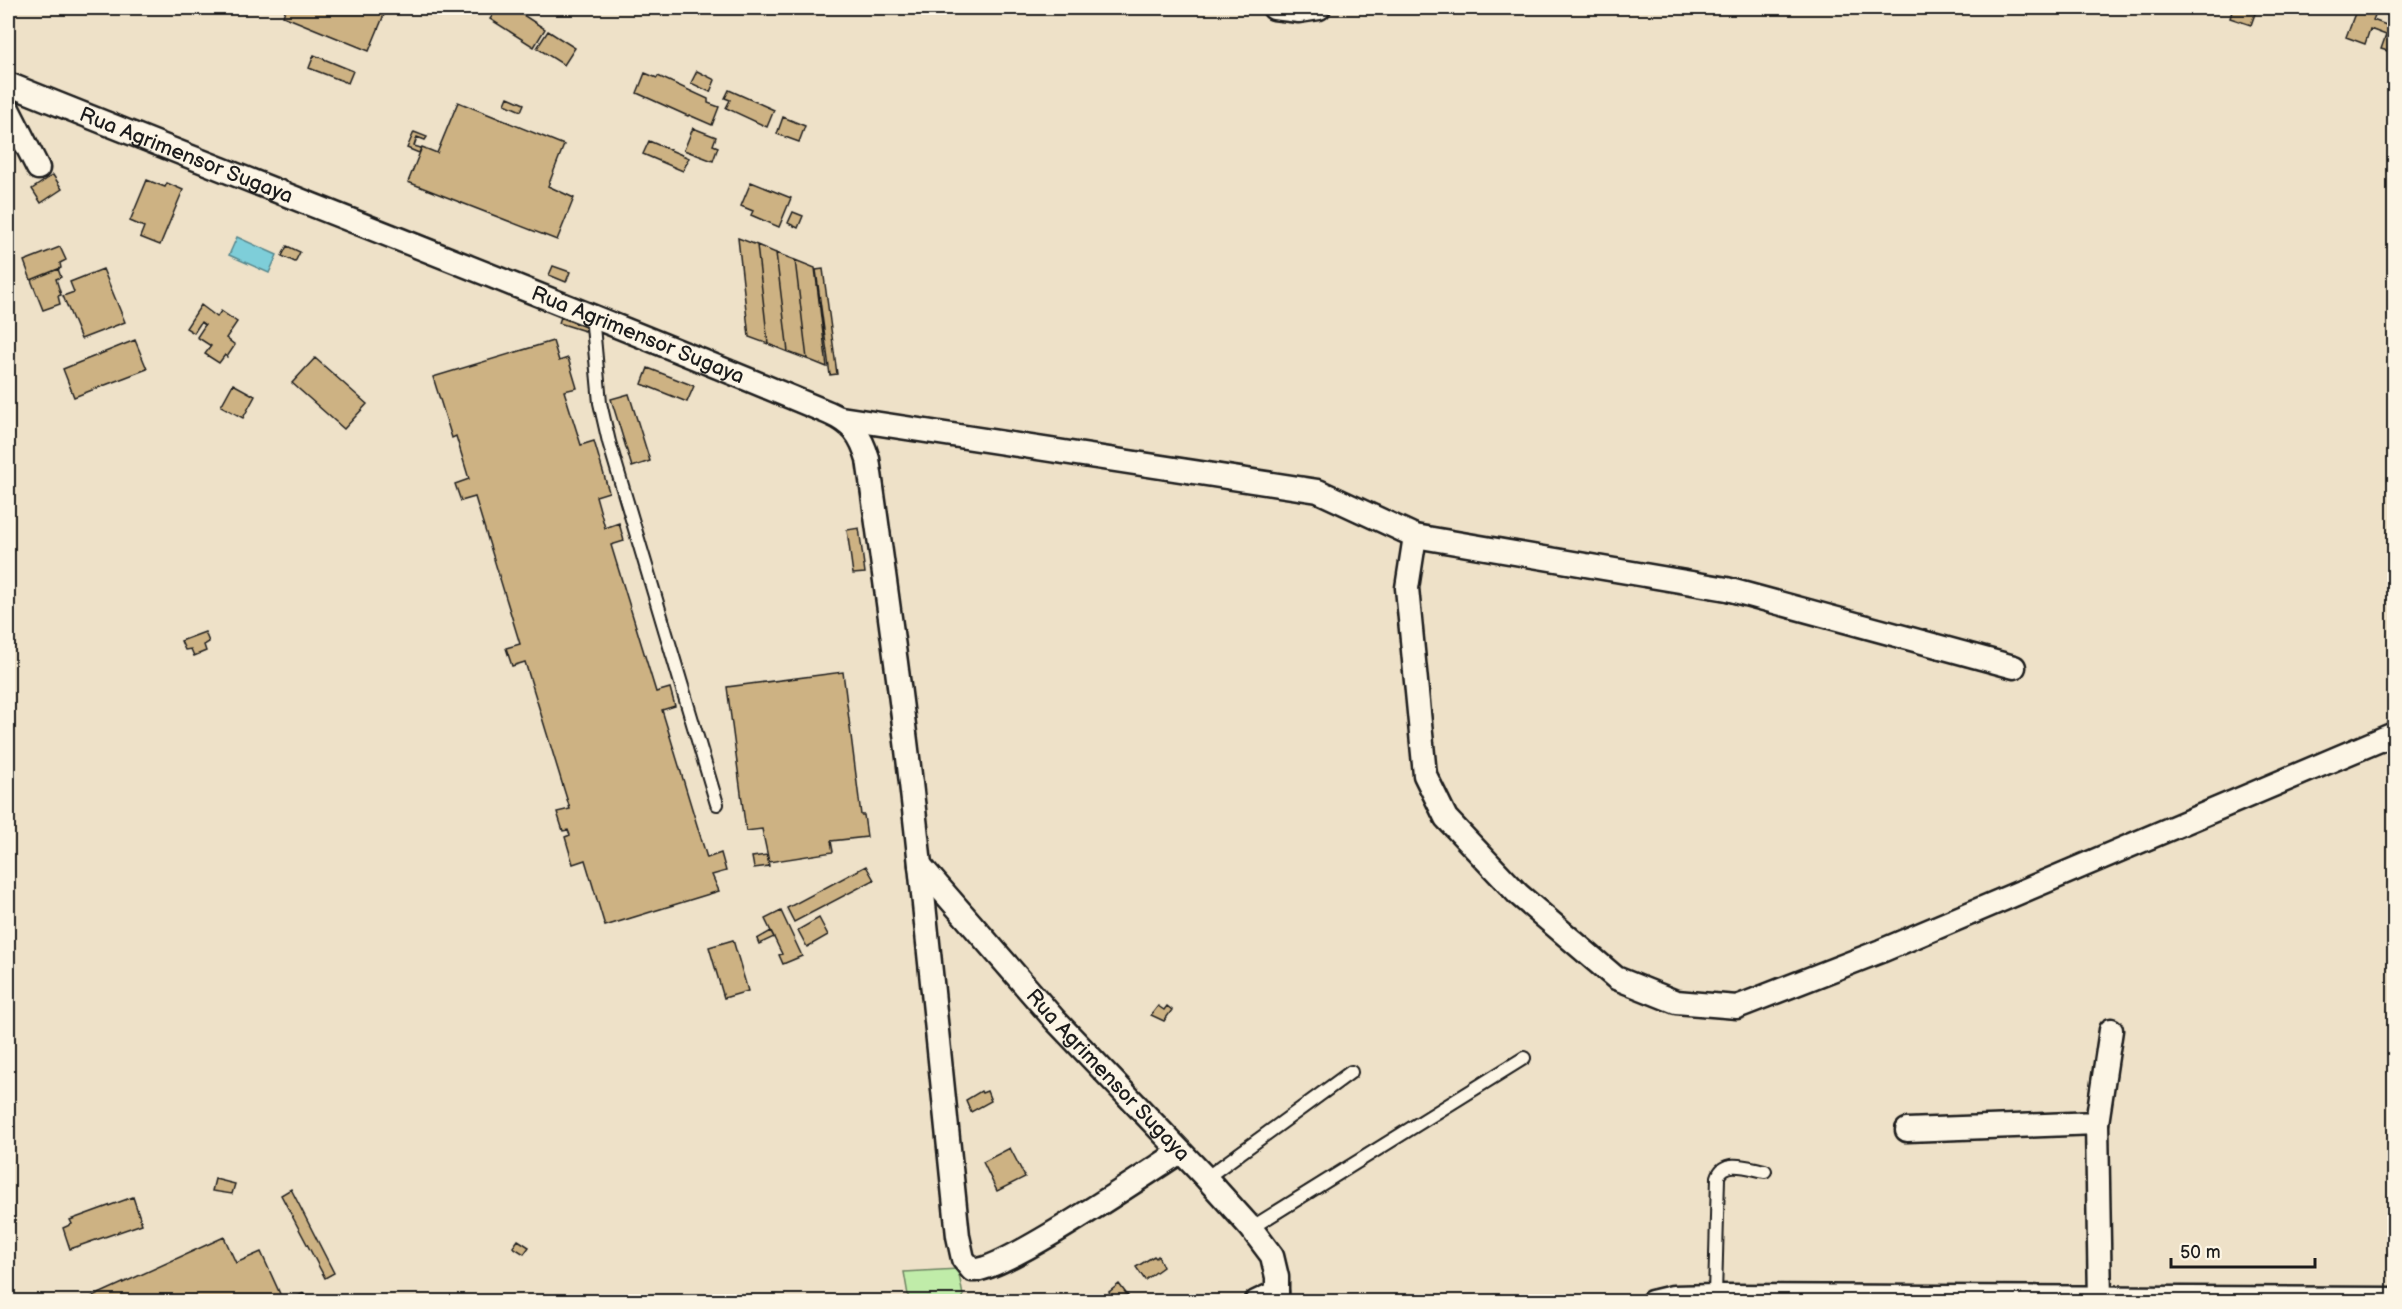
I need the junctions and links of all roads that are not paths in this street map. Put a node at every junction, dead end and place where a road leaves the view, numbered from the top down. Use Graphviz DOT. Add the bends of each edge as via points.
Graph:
graph roads {
  1 [pos="1274,8"];
  2 [pos="1319,8"];
  3 [pos="8,84"];
  4 [pos="8,110"];
  5 [pos="38,168"];
  6 [pos="592,315"];
  7 [pos="841,418"];
  8 [pos="1415,536"];
  9 [pos="2014,667"];
  10 [pos="2394,734"];
  11 [pos="717,804"];
  12 [pos="920,865"];
  13 [pos="2111,1030"];
  14 [pos="1524,1058"];
  15 [pos="1351,1072"];
  16 [pos="2097,1123"];
  17 [pos="1907,1130"];
  18 [pos="1180,1152"];
  19 [pos="1765,1171"];
  20 [pos="1206,1178"];
  21 [pos="1251,1228"];
  22 [pos="1715,1296"];
  23 [pos="1277,1297"];
  24 [pos="1771,1299"];
  25 [pos="2394,1299"];
  26 [pos="2100,1300"];
  27 [pos="1256,1302"];
  28 [pos="1652,1302"];
  1 -- 2 [label="street"];
  3 -- 6 [label="street, Rua Agrimensor Sugaya"];
  4 -- 5 [label="street"];
  6 -- 7 [label="street, Rua Agrimensor Sugaya"];
  6 -- 11 [label="lane" via="600,403 609,442"];
  7 -- 8 [label="street" via="1317,491"];
  7 -- 12 [label="street, Rua Agrimensor Sugaya" via="854,428 868,459"];
  8 -- 9 [label="street" via="1727,590"];
  8 -- 10 [label="street" via="1407,588 1425,775 1446,818 1518,894 1616,978 1676,1002 1737,1007 1892,946"];
  12 -- 18 [label="street, Rua Agrimensor Sugaya" via="1055,1020"];
  12 -- 18 [label="street, Rua Agrimensor Sugaya" via="958,1236 967,1266 984,1270 1012,1256"];
  13 -- 16 [label="street"];
  14 -- 21 [label="lane"];
  15 -- 20 [label="lane"];
  16 -- 17 [label="street"];
  16 -- 26 [label="street"];
  18 -- 20 [label="street, Rua Agrimensor Sugaya"];
  19 -- 22 [label="lane" via="1736,1166 1720,1170"];
  20 -- 21 [label="street, Rua Agrimensor Sugaya"];
  21 -- 23 [label="street, Rua Agrimensor Sugaya" via="1272,1256"];
  22 -- 24 [label="street"];
  22 -- 28 [label="street"];
  23 -- 27 [label="street"];
  24 -- 26 [label="street"];
  25 -- 26 [label="street"];
}
